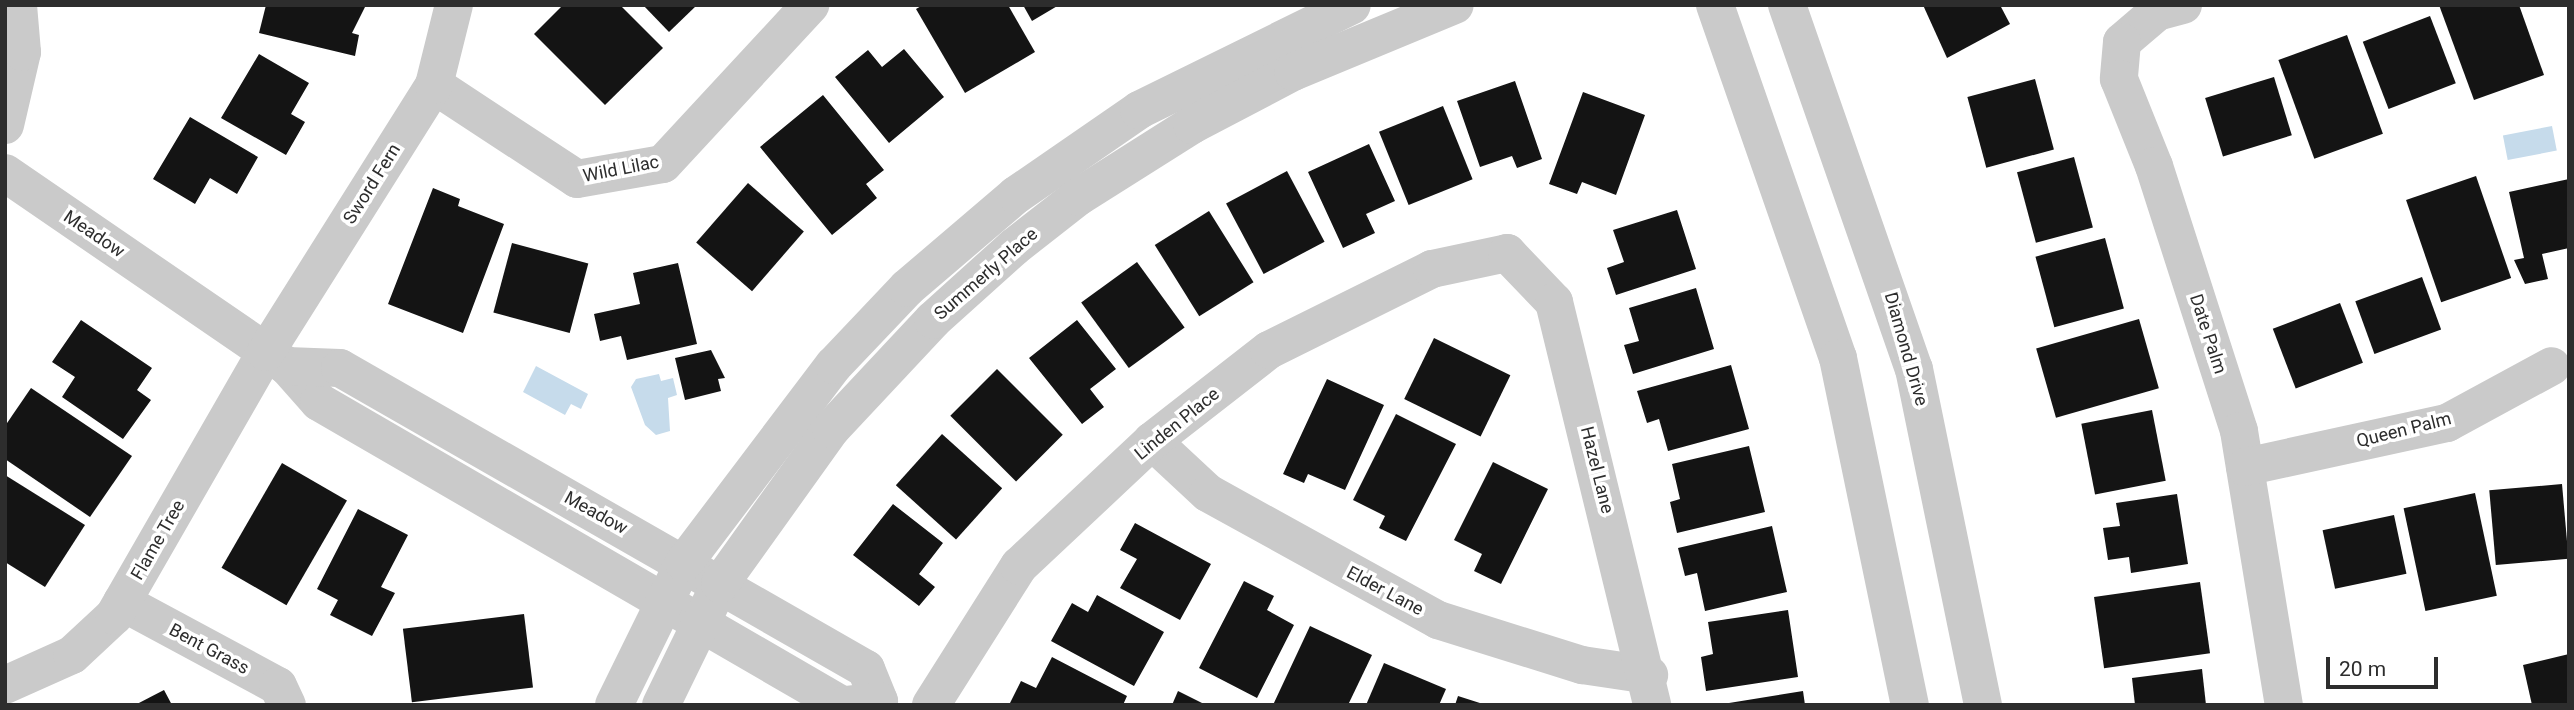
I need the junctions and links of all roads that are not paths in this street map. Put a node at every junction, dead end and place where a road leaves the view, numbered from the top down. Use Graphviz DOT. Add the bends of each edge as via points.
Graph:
graph roads {
  1 [pos="18,5"];
  2 [pos="454,5"];
  3 [pos="810,5"];
  4 [pos="1352,5"];
  5 [pos="1455,5"];
  6 [pos="1715,5"];
  7 [pos="1787,5"];
  8 [pos="2182,5"];
  9 [pos="434,85"];
  10 [pos="5,125"];
  11 [pos="5,173"];
  12 [pos="1507,253"];
  13 [pos="277,359"];
  14 [pos="2552,366"];
  15 [pos="1152,441"];
  16 [pos="2245,467"];
  17 [pos="684,563"];
  18 [pos="720,584"];
  19 [pos="122,602"];
  20 [pos="661,603"];
  21 [pos="700,624"];
  22 [pos="5,685"];
  23 [pos="1651,690"];
  24 [pos="863,704"];
  25 [pos="286,705"];
  26 [pos="614,705"];
  27 [pos="661,705"];
  28 [pos="931,705"];
  29 [pos="1910,705"];
  30 [pos="1983,705"];
  31 [pos="2284,705"];
  1 -- 10 [label="street" via="22,52"];
  2 -- 9 [label="street, Sword Fern"];
  3 -- 9 [label="street, Wild Lilac" via="663,164 577,179"];
  4 -- 17 [label="street" via="1201,74 1016,195 907,288 834,365"];
  5 -- 18 [label="street, Summerly Place" via="1293,72 1192,125 1014,247 933,320 831,429"];
  6 -- 29 [label="street" via="1838,358"];
  7 -- 30 [label="street, Diamond Drive" via="1914,369"];
  8 -- 16 [label="street, Date Palm" via="2157,12 2122,42 2119,79 2154,166"];
  9 -- 13 [label="street, Sword Fern"];
  11 -- 13 [label="street, Meadow"];
  12 -- 15 [label="street, Linden Place" via="1432,269 1269,350"];
  12 -- 23 [label="street, Hazel Lane" via="1554,302"];
  13 -- 17 [label="street, Meadow" via="340,368"];
  13 -- 19 [label="street, Flame Tree"];
  13 -- 20 [label="street, Meadow" via="319,402"];
  14 -- 16 [label="street, Queen Palm" via="2447,423"];
  15 -- 23 [label="street, Elder Lane" via="1208,494 1438,620"];
  15 -- 28 [label="street, Linden Place" via="1019,566"];
  16 -- 31 [label="street, Date Palm"];
  17 -- 18 [label="street, Meadow"];
  17 -- 20 [label="street"];
  18 -- 21 [label="street, Summerly Place"];
  18 -- 24 [label="street, Meadow" via="866,669"];
  19 -- 22 [label="street, Flame Tree" via="72,655"];
  19 -- 25 [label="street, Bent Grass" via="278,686"];
  20 -- 21 [label="street, Meadow"];
  20 -- 26 [label="street"];
  21 -- 24 [label="street, Meadow"];
  21 -- 27 [label="street, Summerly Place"];
}
